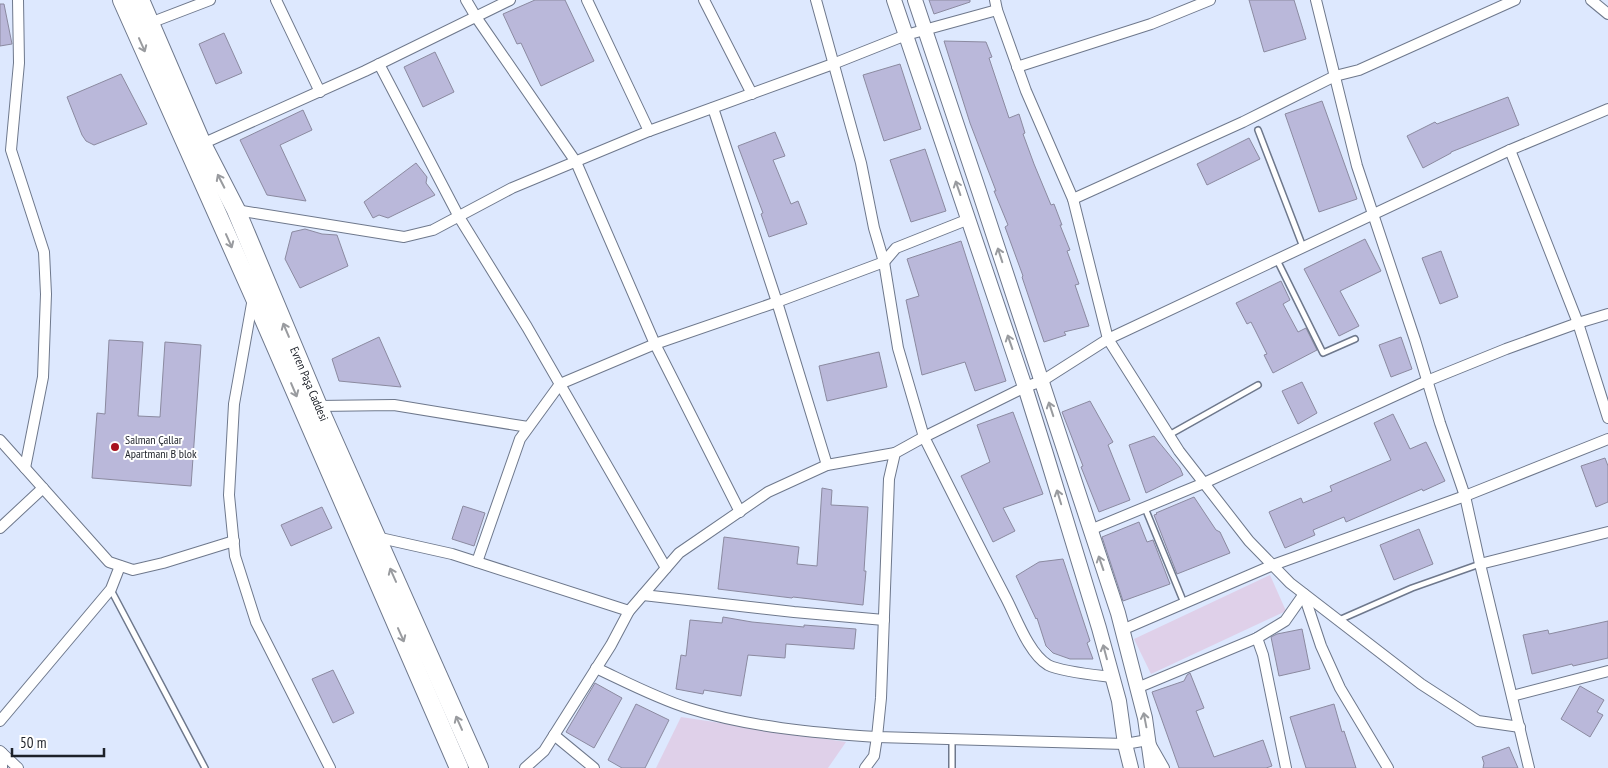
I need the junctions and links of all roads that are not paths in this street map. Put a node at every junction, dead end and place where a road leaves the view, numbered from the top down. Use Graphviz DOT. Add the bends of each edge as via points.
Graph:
graph roads {
  1 [pos="18,0"];
  2 [pos="122,0"];
  3 [pos="140,0"];
  4 [pos="210,0"];
  5 [pos="276,0"];
  6 [pos="466,0"];
  7 [pos="510,0"];
  8 [pos="588,0"];
  9 [pos="704,0"];
  10 [pos="816,0"];
  11 [pos="894,0"];
  12 [pos="915,0"];
  13 [pos="1210,0"];
  14 [pos="1316,0"];
  15 [pos="1515,0"];
  16 [pos="1591,0"];
  17 [pos="996,5"];
  18 [pos="1608,14"];
  19 [pos="476,17"];
  20 [pos="150,23"];
  21 [pos="925,30"];
  22 [pos="906,35"];
  23 [pos="379,64"];
  24 [pos="833,64"];
  25 [pos="1017,67"];
  26 [pos="1335,76"];
  27 [pos="320,92"];
  28 [pos="752,94"];
  29 [pos="713,108"];
  30 [pos="1608,109"];
  31 [pos="1258,130"];
  32 [pos="649,131"];
  33 [pos="202,144"];
  34 [pos="1510,150"];
  35 [pos="576,162"];
  36 [pos="1072,199"];
  37 [pos="236,210"];
  38 [pos="1373,214"];
  39 [pos="459,218"];
  40 [pos="969,219"];
  41 [pos="1303,247"];
  42 [pos="1276,260"];
  43 [pos="884,262"];
  44 [pos="253,294"];
  45 [pos="777,302"];
  46 [pos="1608,314"];
  47 [pos="1578,323"];
  48 [pos="1108,339"];
  49 [pos="1355,339"];
  50 [pos="655,344"];
  51 [pos="1042,381"];
  52 [pos="1427,381"];
  53 [pos="560,384"];
  54 [pos="1258,385"];
  55 [pos="1025,387"];
  56 [pos="318,406"];
  57 [pos="1608,418"];
  58 [pos="528,427"];
  59 [pos="1169,435"];
  60 [pos="924,437"];
  61 [pos="1608,439"];
  62 [pos="0,440"];
  63 [pos="895,453"];
  64 [pos="827,465"];
  65 [pos="25,468"];
  66 [pos="1204,483"];
  67 [pos="42,488"];
  68 [pos="1465,496"];
  69 [pos="1144,508"];
  70 [pos="740,512"];
  71 [pos="0,528"];
  72 [pos="1090,530"];
  73 [pos="1608,532"];
  74 [pos="376,537"];
  75 [pos="234,541"];
  76 [pos="477,562"];
  77 [pos="1480,564"];
  78 [pos="1273,565"];
  79 [pos="120,566"];
  80 [pos="666,568"];
  81 [pos="111,589"];
  82 [pos="1304,594"];
  83 [pos="642,595"];
  84 [pos="1184,603"];
  85 [pos="628,611"];
  86 [pos="884,620"];
  87 [pos="1338,620"];
  88 [pos="1122,630"];
  89 [pos="1257,638"];
  90 [pos="596,668"];
  91 [pos="1608,671"];
  92 [pos="1112,677"];
  93 [pos="1138,688"];
  94 [pos="1512,696"];
  95 [pos="0,721"];
  96 [pos="1520,727"];
  97 [pos="554,735"];
  98 [pos="877,737"];
  99 [pos="952,739"];
  100 [pos="1148,740"];
  101 [pos="1125,744"];
  102 [pos="1,752"];
  103 [pos="2,768"];
  104 [pos="18,768"];
  105 [pos="205,768"];
  106 [pos="330,768"];
  107 [pos="459,768"];
  108 [pos="479,768"];
  109 [pos="525,768"];
  110 [pos="594,768"];
  111 [pos="865,768"];
  112 [pos="952,768"];
  113 [pos="1131,768"];
  114 [pos="1152,768"];
  115 [pos="1164,768"];
  116 [pos="1286,768"];
  117 [pos="1388,768"];
  118 [pos="1529,768"];
  1 -- 65 [label="street" via="19,63 11,150 44,252 46,294 43,377"];
  2 -- 44 [label="highway, Evren Paşa Caddesi, one-way"];
  3 -- 20 [label="highway, Evren Paşa Caddesi"];
  4 -- 20 [label="street"];
  5 -- 27 [label="street"];
  6 -- 19 [label="street"];
  7 -- 19 [label="street"];
  8 -- 32 [label="street"];
  9 -- 28 [label="street"];
  10 -- 24 [label="street"];
  11 -- 22 [label="street"];
  12 -- 21 [label="street"];
  13 -- 25 [label="street" via="1151,24"];
  14 -- 26 [label="street"];
  15 -- 26 [label="street" via="1359,70"];
  16 -- 18 [label="street"];
  17 -- 21 [label="street"];
  17 -- 25 [label="street"];
  19 -- 23 [label="street"];
  19 -- 35 [label="street"];
  20 -- 33 [label="highway, Evren Paşa Caddesi"];
  21 -- 22 [label="street"];
  51 -- 21 [label="street, one-way"];
  22 -- 24 [label="street"];
  40 -- 22 [label="street, one-way"];
  23 -- 27 [label="street"];
  23 -- 39 [label="street"];
  24 -- 28 [label="street"];
  24 -- 43 [label="street" via="861,162"];
  25 -- 36 [label="street"];
  26 -- 36 [label="street" via="1243,122"];
  26 -- 38 [label="street" via="1357,166"];
  27 -- 33 [label="street"];
  28 -- 29 [label="street"];
  29 -- 32 [label="street"];
  29 -- 45 [label="street"];
  30 -- 34 [label="street"];
  31 -- 41 [label="lane"];
  32 -- 35 [label="street"];
  37 -- 33 [label="highway, Evren Paşa Caddesi, one-way"];
  34 -- 38 [label="street"];
  34 -- 47 [label="street"];
  35 -- 39 [label="street" via="512,188"];
  35 -- 50 [label="street"];
  36 -- 48 [label="street"];
  37 -- 39 [label="street" via="404,237 433,230"];
  56 -- 37 [label="highway, Evren Paşa Caddesi, one-way"];
  38 -- 41 [label="street"];
  38 -- 52 [label="street"];
  39 -- 53 [label="street"];
  40 -- 43 [label="street" via="896,248"];
  55 -- 40 [label="street, one-way"];
  41 -- 42 [label="street"];
  42 -- 48 [label="street"];
  42 -- 49 [label="lane" via="1323,353"];
  43 -- 45 [label="street"];
  43 -- 60 [label="street" via="898,348"];
  44 -- 75 [label="street" via="234,404 229,495"];
  44 -- 107 [label="highway, Evren Paşa Caddesi, one-way"];
  45 -- 50 [label="street"];
  45 -- 64 [label="street"];
  46 -- 47 [label="street"];
  47 -- 52 [label="street"];
  47 -- 57 [label="street"];
  48 -- 51 [label="street"];
  48 -- 59 [label="street"];
  50 -- 53 [label="street"];
  50 -- 70 [label="street"];
  51 -- 55 [label="street"];
  72 -- 51 [label="street, one-way"];
  52 -- 66 [label="street"];
  52 -- 68 [label="street"];
  53 -- 58 [label="street"];
  53 -- 80 [label="street"];
  54 -- 59 [label="lane"];
  55 -- 60 [label="street"];
  92 -- 55 [label="street, one-way"];
  56 -- 58 [label="street" via="394,405"];
  56 -- 74 [label="highway, Evren Paşa Caddesi"];
  58 -- 76 [label="street" via="520,439"];
  59 -- 66 [label="street"];
  60 -- 63 [label="street"];
  60 -- 92 [label="street" via="1039,657 1050,665 1067,670"];
  61 -- 68 [label="street"];
  62 -- 65 [label="street"];
  63 -- 64 [label="street"];
  63 -- 86 [label="street" via="889,479"];
  64 -- 70 [label="street" via="768,492"];
  65 -- 67 [label="street"];
  66 -- 69 [label="street"];
  66 -- 78 [label="street"];
  67 -- 71 [label="street"];
  67 -- 79 [label="street" via="109,562"];
  68 -- 77 [label="street"];
  68 -- 78 [label="street"];
  69 -- 72 [label="street"];
  69 -- 84 [label="lane"];
  70 -- 80 [label="street" via="679,553"];
  88 -- 72 [label="street, one-way"];
  73 -- 77 [label="street"];
  74 -- 76 [label="street"];
  108 -- 74 [label="highway, Evren Paşa Caddesi, one-way"];
  75 -- 79 [label="street" via="133,570"];
  75 -- 106 [label="street" via="235,556 256,622"];
  76 -- 85 [label="street"];
  77 -- 87 [label="lane" via="1412,588"];
  77 -- 94 [label="street"];
  78 -- 82 [label="street"];
  78 -- 84 [label="street"];
  79 -- 81 [label="street"];
  80 -- 83 [label="street"];
  81 -- 95 [label="street"];
  81 -- 105 [label="lane"];
  82 -- 87 [label="street"];
  82 -- 89 [label="street" via="1285,621"];
  82 -- 117 [label="street" via="1321,646 1340,688"];
  83 -- 85 [label="street"];
  83 -- 86 [label="street"];
  84 -- 88 [label="street"];
  85 -- 90 [label="street"];
  86 -- 98 [label="street"];
  87 -- 96 [label="street" via="1421,684 1478,721"];
  88 -- 93 [label="street"];
  89 -- 93 [label="street"];
  89 -- 116 [label="street"];
  90 -- 97 [label="street"];
  90 -- 98 [label="street" via="667,701 704,713 800,730"];
  91 -- 94 [label="street"];
  92 -- 101 [label="street"];
  100 -- 93 [label="street, one-way"];
  94 -- 96 [label="street"];
  96 -- 118 [label="street"];
  97 -- 109 [label="street" via="544,751"];
  97 -- 110 [label="street"];
  98 -- 99 [label="street"];
  98 -- 111 [label="street" via="874,756"];
  99 -- 101 [label="street"];
  99 -- 112 [label="lane"];
  100 -- 101 [label="street"];
  100 -- 114 [label="street"];
  100 -- 115 [label="street"];
  101 -- 113 [label="street"];
  102 -- 103 [label="street"];
  102 -- 104 [label="street"];
}
